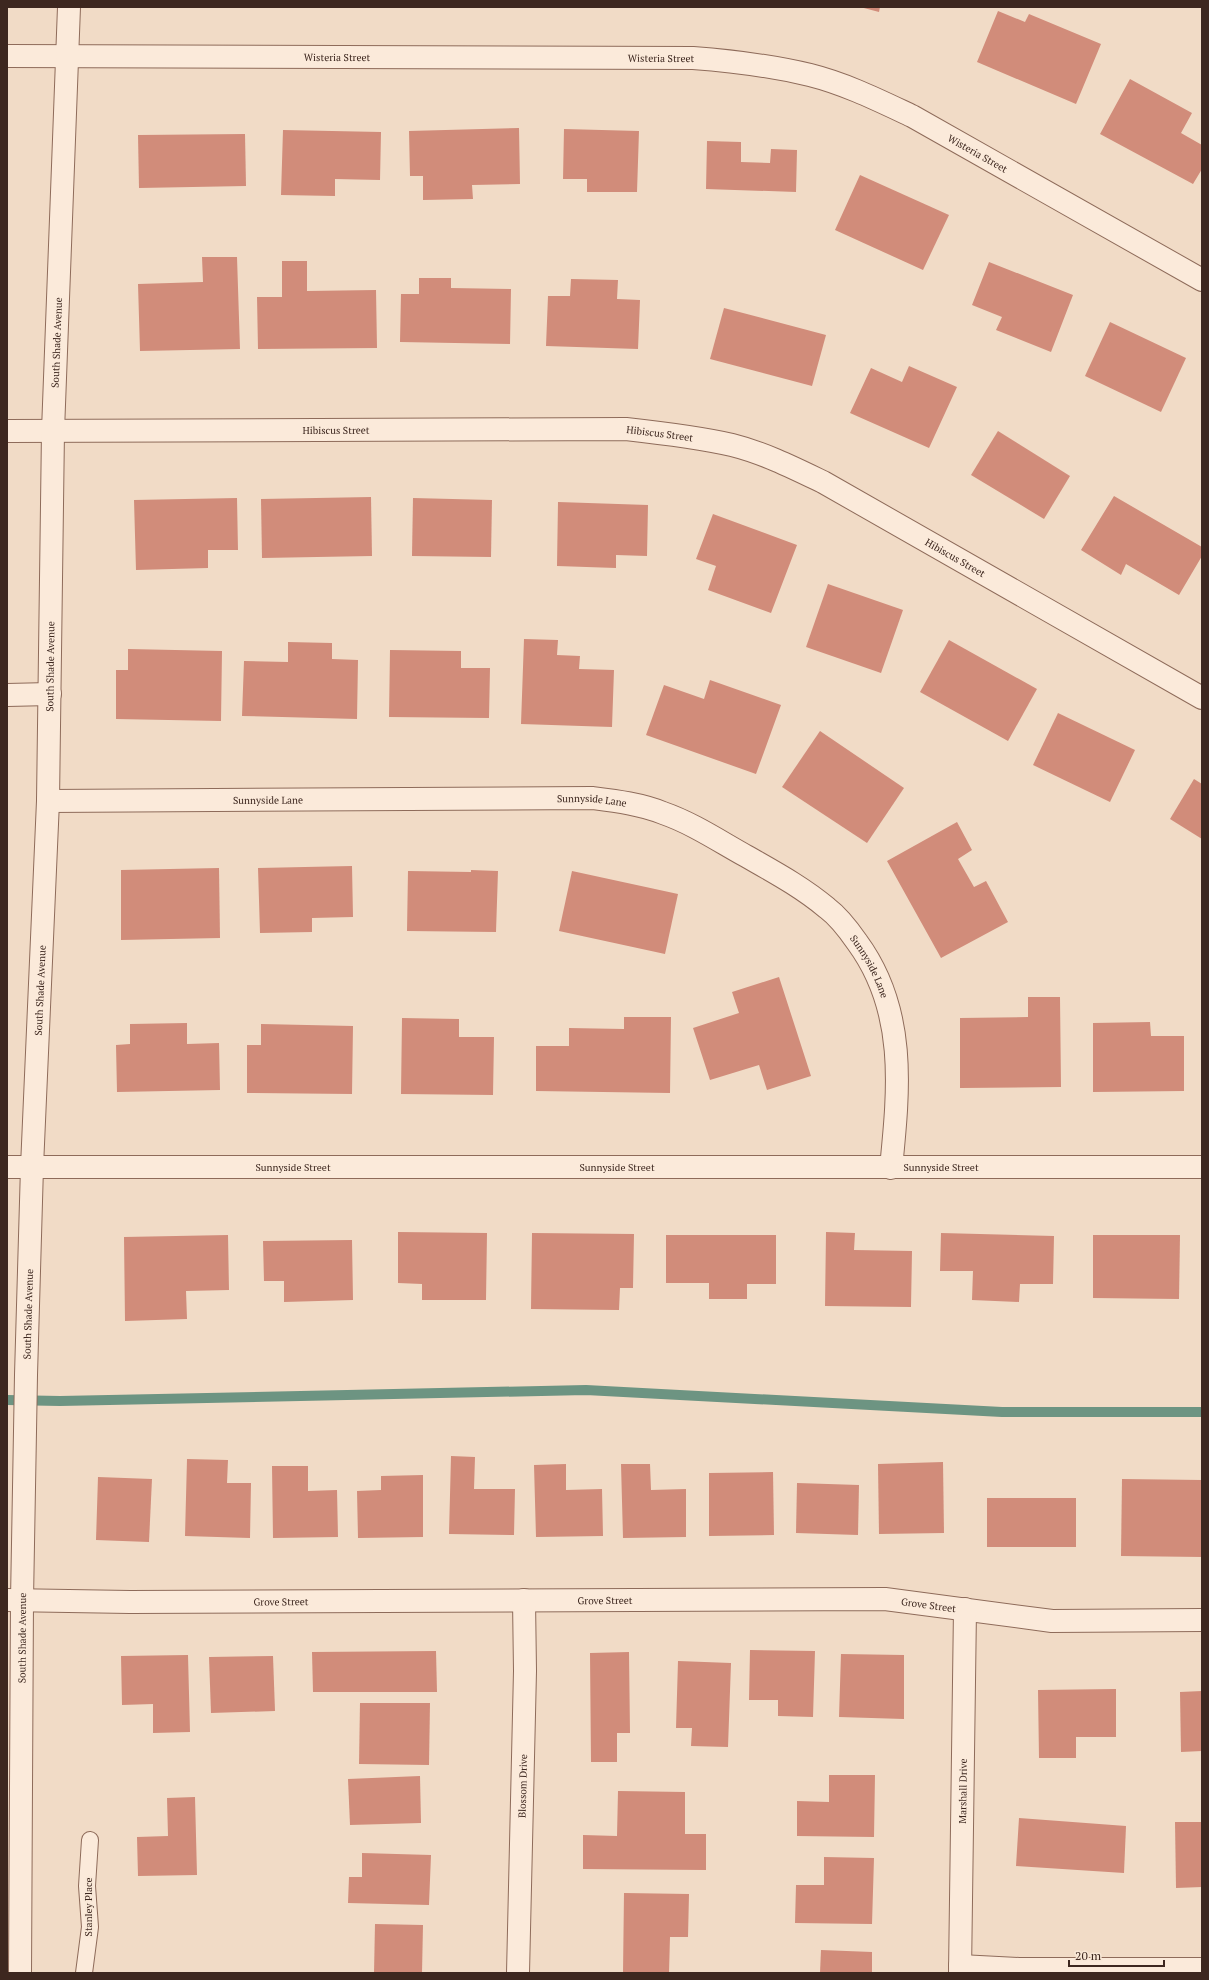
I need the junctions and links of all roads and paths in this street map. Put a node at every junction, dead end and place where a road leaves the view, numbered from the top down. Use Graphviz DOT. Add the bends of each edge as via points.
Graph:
graph roads {
  1 [pos="69,7"];
  2 [pos="7,56"];
  3 [pos="67,56"];
  4 [pos="1202,280"];
  5 [pos="7,431"];
  6 [pos="53,431"];
  7 [pos="50,694"];
  8 [pos="7,695"];
  9 [pos="1202,698"];
  10 [pos="48,801"];
  11 [pos="7,1167"];
  12 [pos="32,1167"];
  13 [pos="1202,1167"];
  14 [pos="891,1168"];
  15 [pos="14,1600"];
  16 [pos="524,1600"];
  17 [pos="965,1609"];
  18 [pos="1202,1620"];
  19 [pos="90,1840"];
  20 [pos="1202,1969"];
  21 [pos="960,1970"];
  22 [pos="20,1973"];
  23 [pos="84,1973"];
  24 [pos="518,1973"];
  1 -- 3 [label="street, South Shade Avenue"];
  2 -- 3 [label="street, Wisteria Street"];
  3 -- 4 [label="street, Wisteria Street" via="693,58 750,63 812,76 865,94 912,116"];
  3 -- 6 [label="street, South Shade Avenue"];
  5 -- 6 [label="street, Hibiscus Street"];
  6 -- 7 [label="street, South Shade Avenue"];
  6 -- 9 [label="street, Hibiscus Street" via="626,429 677,434 733,446 777,460 823,482"];
  7 -- 8 [label="street"];
  7 -- 10 [label="street, South Shade Avenue"];
  10 -- 12 [label="street, South Shade Avenue"];
  10 -- 14 [label="street, Sunnyside Lane" via="592,798 620,801 663,812 693,826 795,884 843,922 869,958 888,999 896,1037 896,1115"];
  11 -- 12 [label="street, Sunnyside Street"];
  12 -- 14 [label="street, Sunnyside Street"];
  12 -- 15 [label="street, South Shade Avenue" via="26,1428"];
  13 -- 14 [label="street, Sunnyside Street"];
  15 -- 16 [label="street, Grove Street"];
  15 -- 22 [label="street, South Shade Avenue"];
  16 -- 17 [label="street, Grove Street" via="885,1599"];
  16 -- 24 [label="street, Blossom Drive"];
  17 -- 18 [label="street, Grove Street" via="1052,1621"];
  17 -- 21 [label="street, Marshall Drive"];
  19 -- 23 [label="lane, Stanley Place" via="87,1886 90,1927"];
  20 -- 21 [label="street"];
}
